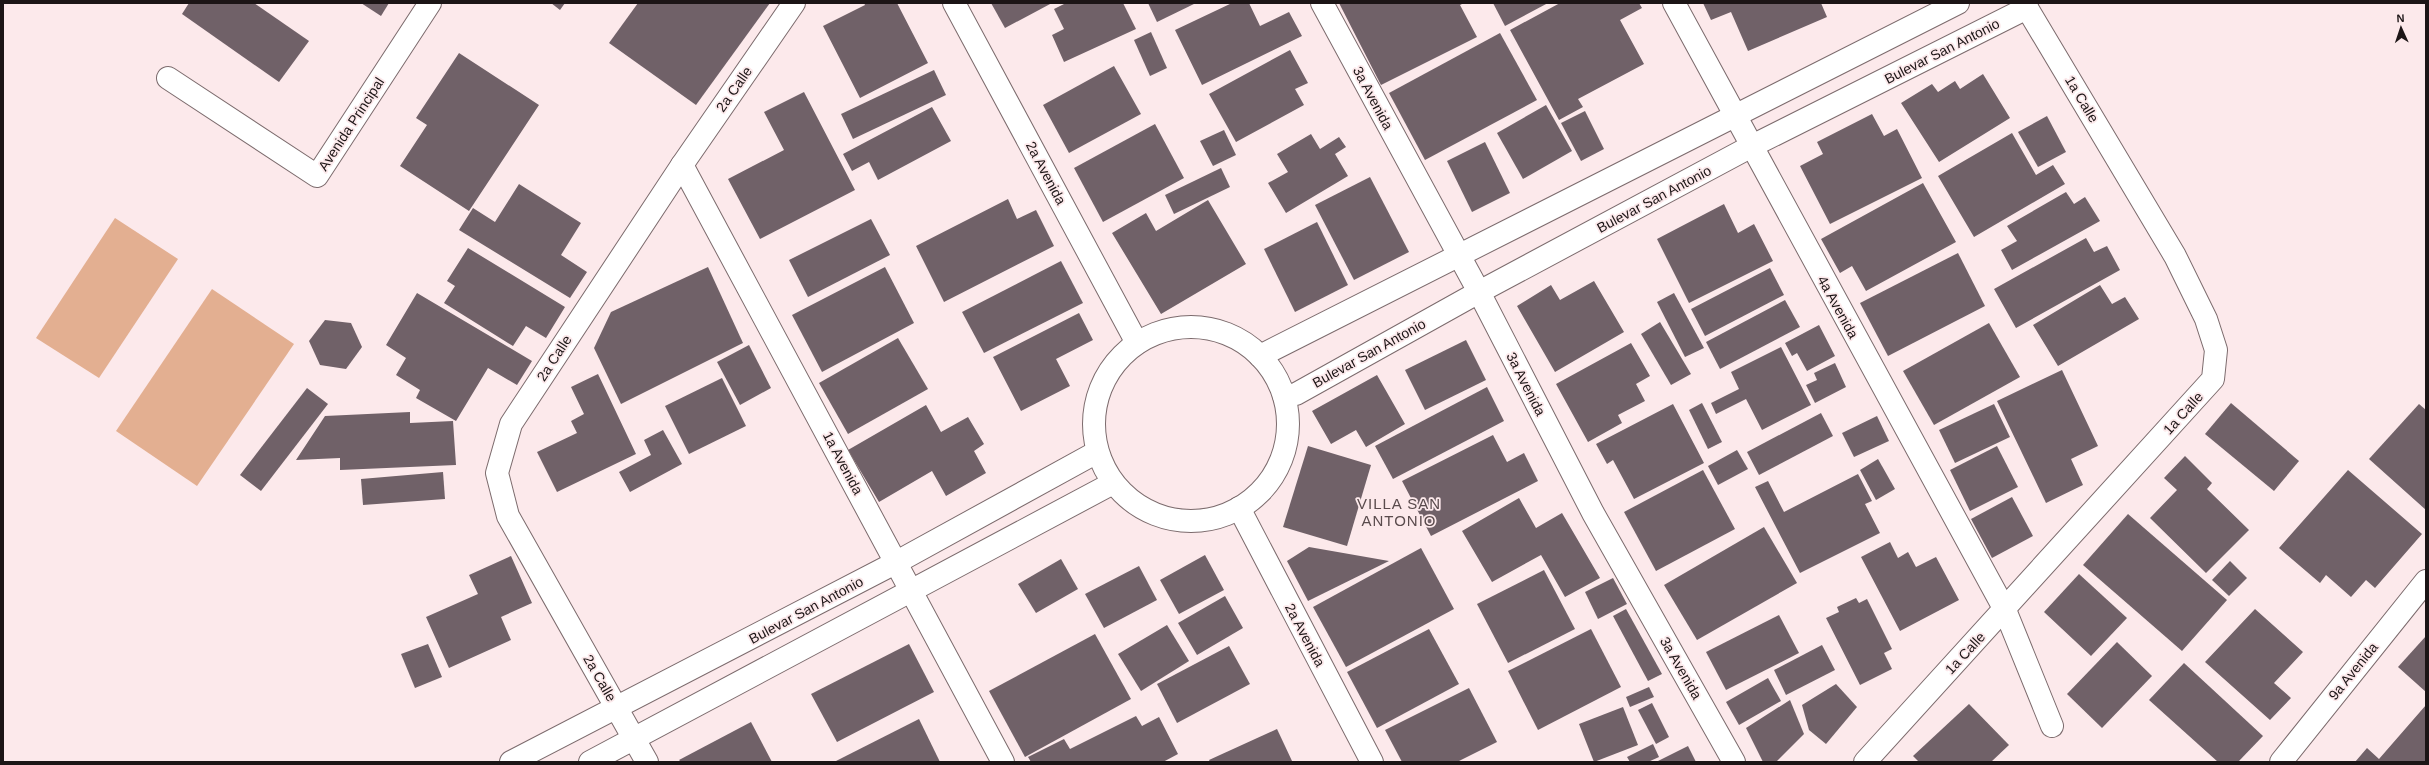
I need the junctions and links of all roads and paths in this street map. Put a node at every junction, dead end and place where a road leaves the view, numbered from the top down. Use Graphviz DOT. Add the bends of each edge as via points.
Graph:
graph roads {
  1 [pos="430,3"];
  2 [pos="794,3"];
  3 [pos="954,3"];
  4 [pos="1322,3"];
  5 [pos="1674,3"];
  6 [pos="1958,3"];
  7 [pos="2026,5"];
  8 [pos="168,78"];
  9 [pos="1734,116"];
  10 [pos="1750,147"];
  11 [pos="682,164"];
  12 [pos="1458,255"];
  13 [pos="1479,292"];
  14 [pos="1137,342"];
  15 [pos="1260,356"];
  16 [pos="1284,396"];
  17 [pos="1097,452"];
  18 [pos="1113,483"];
  19 [pos="1239,508"];
  20 [pos="897,562"];
  21 [pos="2426,581"];
  22 [pos="909,591"];
  23 [pos="2005,610"];
  24 [pos="618,708"];
  25 [pos="2052,726"];
  26 [pos="634,738"];
  27 [pos="512,762"];
  28 [pos="590,762"];
  29 [pos="647,762"];
  30 [pos="1003,762"];
  31 [pos="1372,762"];
  32 [pos="1734,762"];
  33 [pos="1865,762"];
  34 [pos="2281,762"];
  1 -- 8 [label="street, Avenida Principal" via="317,176"];
  2 -- 11 [label="street, 2a Calle"];
  3 -- 14 [label="street, 2a Avenida"];
  4 -- 12 [label="street, 3a Avenida"];
  5 -- 9 [label="street, 4a Avenida"];
  6 -- 9 [label="street"];
  7 -- 10 [label="street, Bulevar San Antonio"];
  7 -- 23 [label="street, 1a Calle" via="2175,256 2206,319 2216,350 2213,379"];
  9 -- 10 [label="street, 4a Avenida"];
  9 -- 12 [label="street"];
  10 -- 13 [label="street, Bulevar San Antonio"];
  10 -- 23 [label="street, 4a Avenida"];
  11 -- 20 [label="street, 1a Avenida"];
  11 -- 24 [label="street, 2a Calle" via="511,424 497,473 508,516"];
  12 -- 13 [label="street, 3a Avenida"];
  12 -- 15 [label="street"];
  13 -- 16 [label="street, Bulevar San Antonio" via="1296,394"];
  13 -- 32 [label="street, 3a Avenida" via="1593,513"];
  14 -- 15 [label="street" via="1164,330 1193,327 1222,332"];
  14 -- 17 [label="street" via="1114,364 1099,391 1093,422"];
  15 -- 16 [label="street" via="1271,369"];
  16 -- 19 [label="street" via="1288,428 1281,460 1264,488"];
  17 -- 18 [label="street"];
  17 -- 20 [label="street, Bulevar San Antonio"];
  18 -- 19 [label="street" via="1133,503 1158,515 1185,521 1213,518"];
  18 -- 22 [label="street"];
  19 -- 31 [label="street, 2a Avenida"];
  20 -- 22 [label="street, 1a Avenida"];
  20 -- 24 [label="street, Bulevar San Antonio"];
  21 -- 34 [label="street, 9a Avenida"];
  22 -- 26 [label="street"];
  22 -- 30 [label="street, 1a Avenida"];
  23 -- 25 [label="street, 4a Avenida"];
  23 -- 33 [label="street, 1a Calle"];
  24 -- 26 [label="street, 2a Calle"];
  24 -- 27 [label="street, Bulevar San Antonio"];
  26 -- 28 [label="street"];
  26 -- 29 [label="street"];
}
